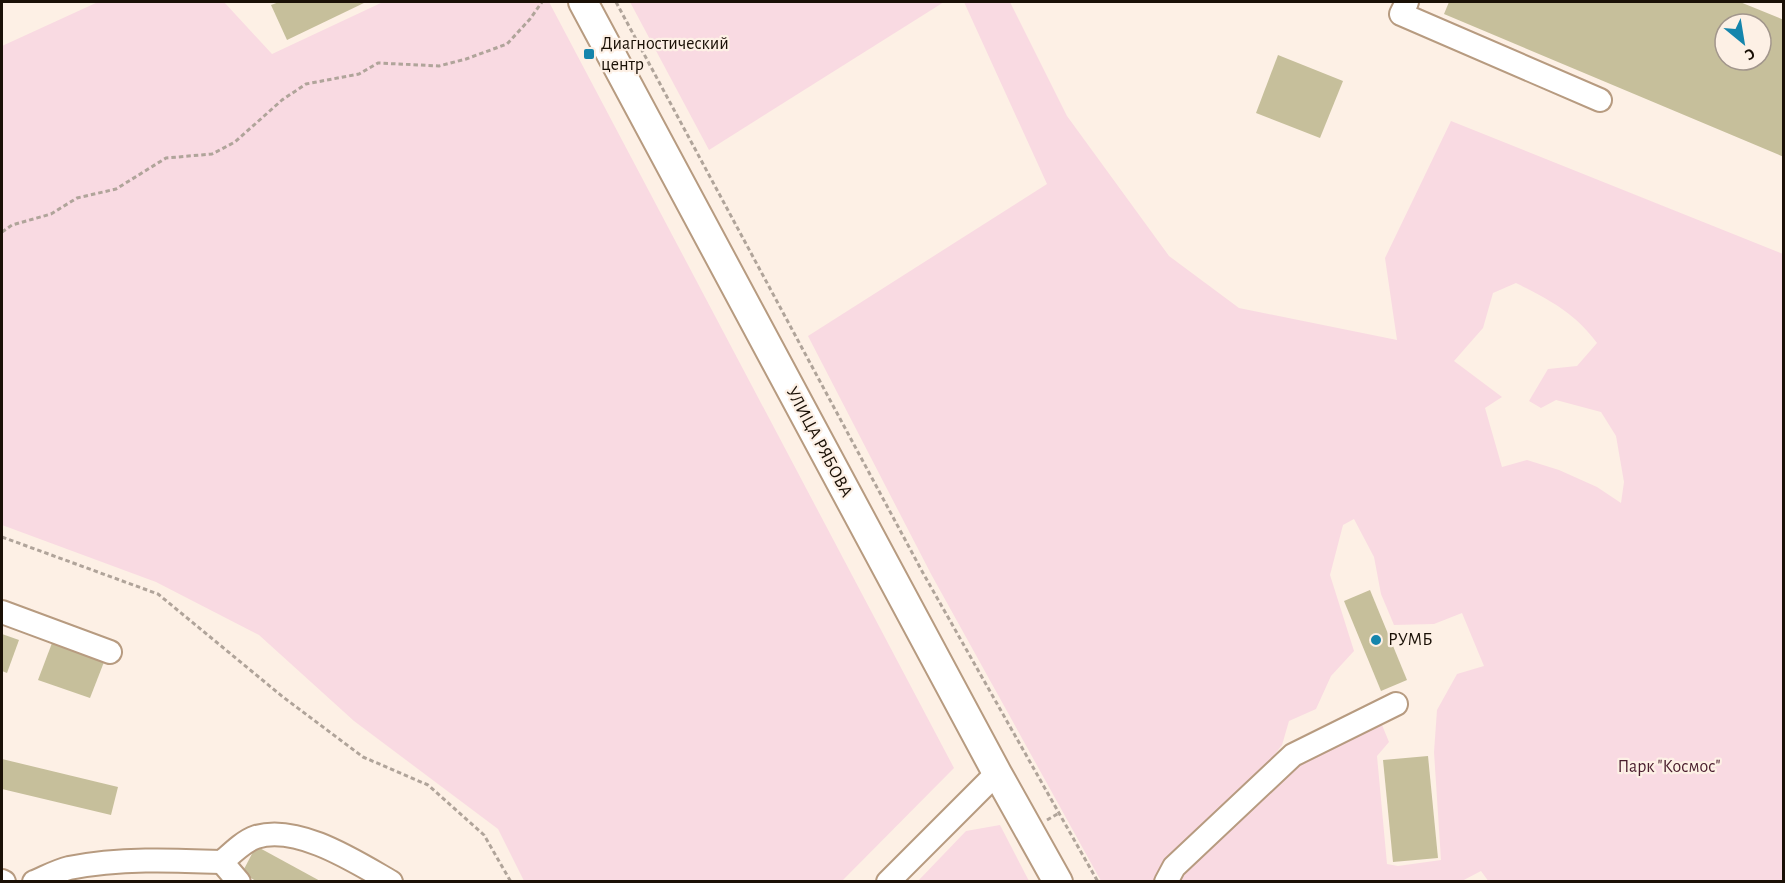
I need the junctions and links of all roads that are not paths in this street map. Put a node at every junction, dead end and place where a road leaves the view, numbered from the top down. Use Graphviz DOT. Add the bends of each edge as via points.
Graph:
graph roads {
  1 [pos="583,2"];
  2 [pos="1407,2"];
  3 [pos="1600,100"];
  4 [pos="2,612"];
  5 [pos="110,652"];
  6 [pos="1396,704"];
  7 [pos="997,773"];
  8 [pos="222,862"];
  9 [pos="34,882"];
  10 [pos="239,882"];
  11 [pos="391,882"];
  12 [pos="888,882"];
  13 [pos="1058,882"];
  14 [pos="1166,882"];
  1 -- 7 [label="main road, УЛИЦА РЯБОВА"];
  2 -- 3 [label="street" via="1401,14"];
  4 -- 5 [label="street"];
  6 -- 14 [label="street" via="1293,755 1174,867"];
  7 -- 12 [label="street"];
  7 -- 13 [label="main road, УЛИЦА РЯБОВА"];
  8 -- 9 [label="street" via="113,862 68,868"];
  8 -- 10 [label="street"];
  8 -- 11 [label="street" via="256,837 282,834 328,846"];
}
